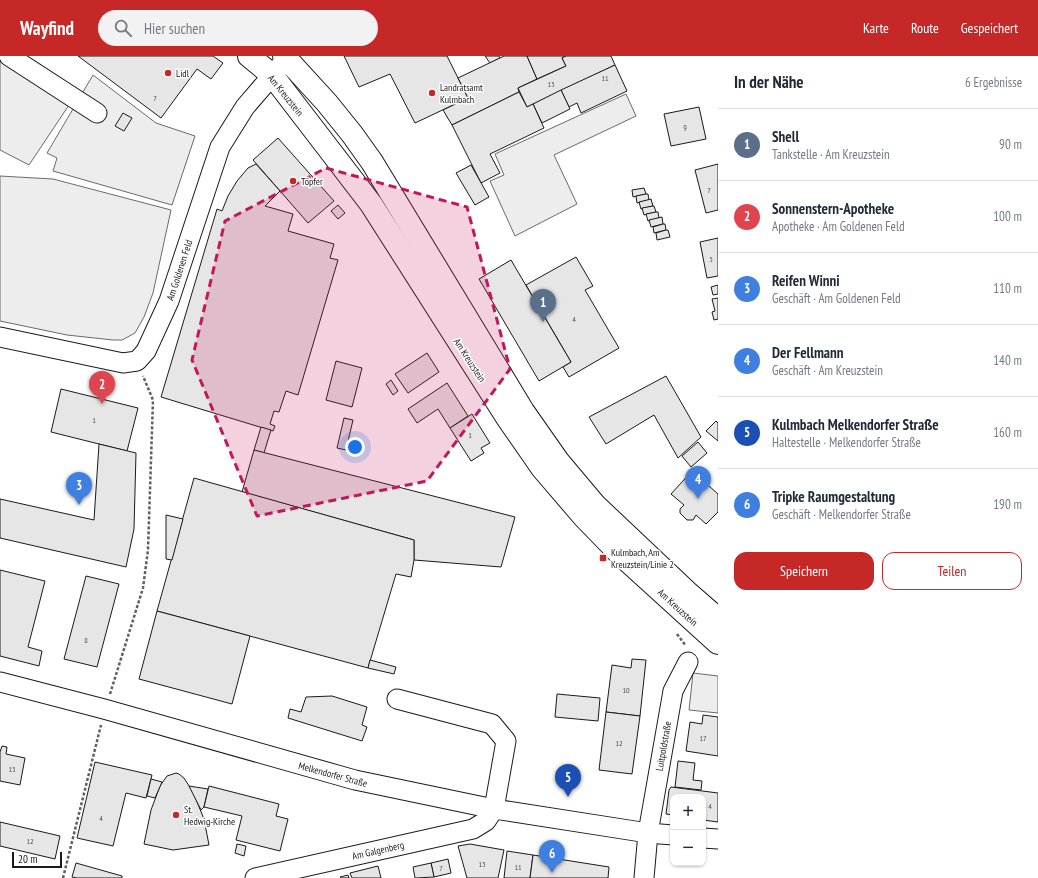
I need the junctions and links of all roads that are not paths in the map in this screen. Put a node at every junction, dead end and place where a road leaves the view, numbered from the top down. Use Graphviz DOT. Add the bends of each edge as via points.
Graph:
graph roads {
  1 [pos="9,56"];
  2 [pos="249,56"];
  3 [pos="287,57"];
  4 [pos="272,75"];
  5 [pos="97,113"];
  6 [pos="0,337"];
  7 [pos="718,619"];
  8 [pos="718,643"];
  9 [pos="688,662"];
  10 [pos="0,682"];
  11 [pos="397,699"];
  12 [pos="494,809"];
  13 [pos="648,833"];
  14 [pos="670,835"];
  15 [pos="706,838"];
  16 [pos="718,839"];
  17 [pos="255,878"];
  18 [pos="644,878"];
  1 -- 5 [label="street"];
  2 -- 4 [label="main road, Am Kreuzstein"];
  3 -- 4 [label="street, Am Goldenen Feld"];
  3 -- 7 [label="main road, Am Kreuzstein" via="331,108 372,162 522,411 558,460 595,505"];
  4 -- 6 [label="street, Am Goldenen Feld" via="245,107 220,147 169,301 146,351 137,361 123,363"];
  4 -- 8 [label="main road, Am Kreuzstein" via="371,204 542,468 619,553"];
  9 -- 13 [label="street, Luitpoldstraße" via="673,691"];
  10 -- 12 [label="street, Melkendorfer Straße" via="355,780"];
  11 -- 12 [label="street" via="492,724 506,741"];
  12 -- 13 [label="street, Melkendorfer Straße"];
  12 -- 17 [label="street, Am Galgenberg" via="486,821 473,829"];
  13 -- 14 [label="street, Melkendorfer Straße"];
  13 -- 18 [label="street, Luitpoldstraße"];
  15 -- 16 [label="street"];
}
